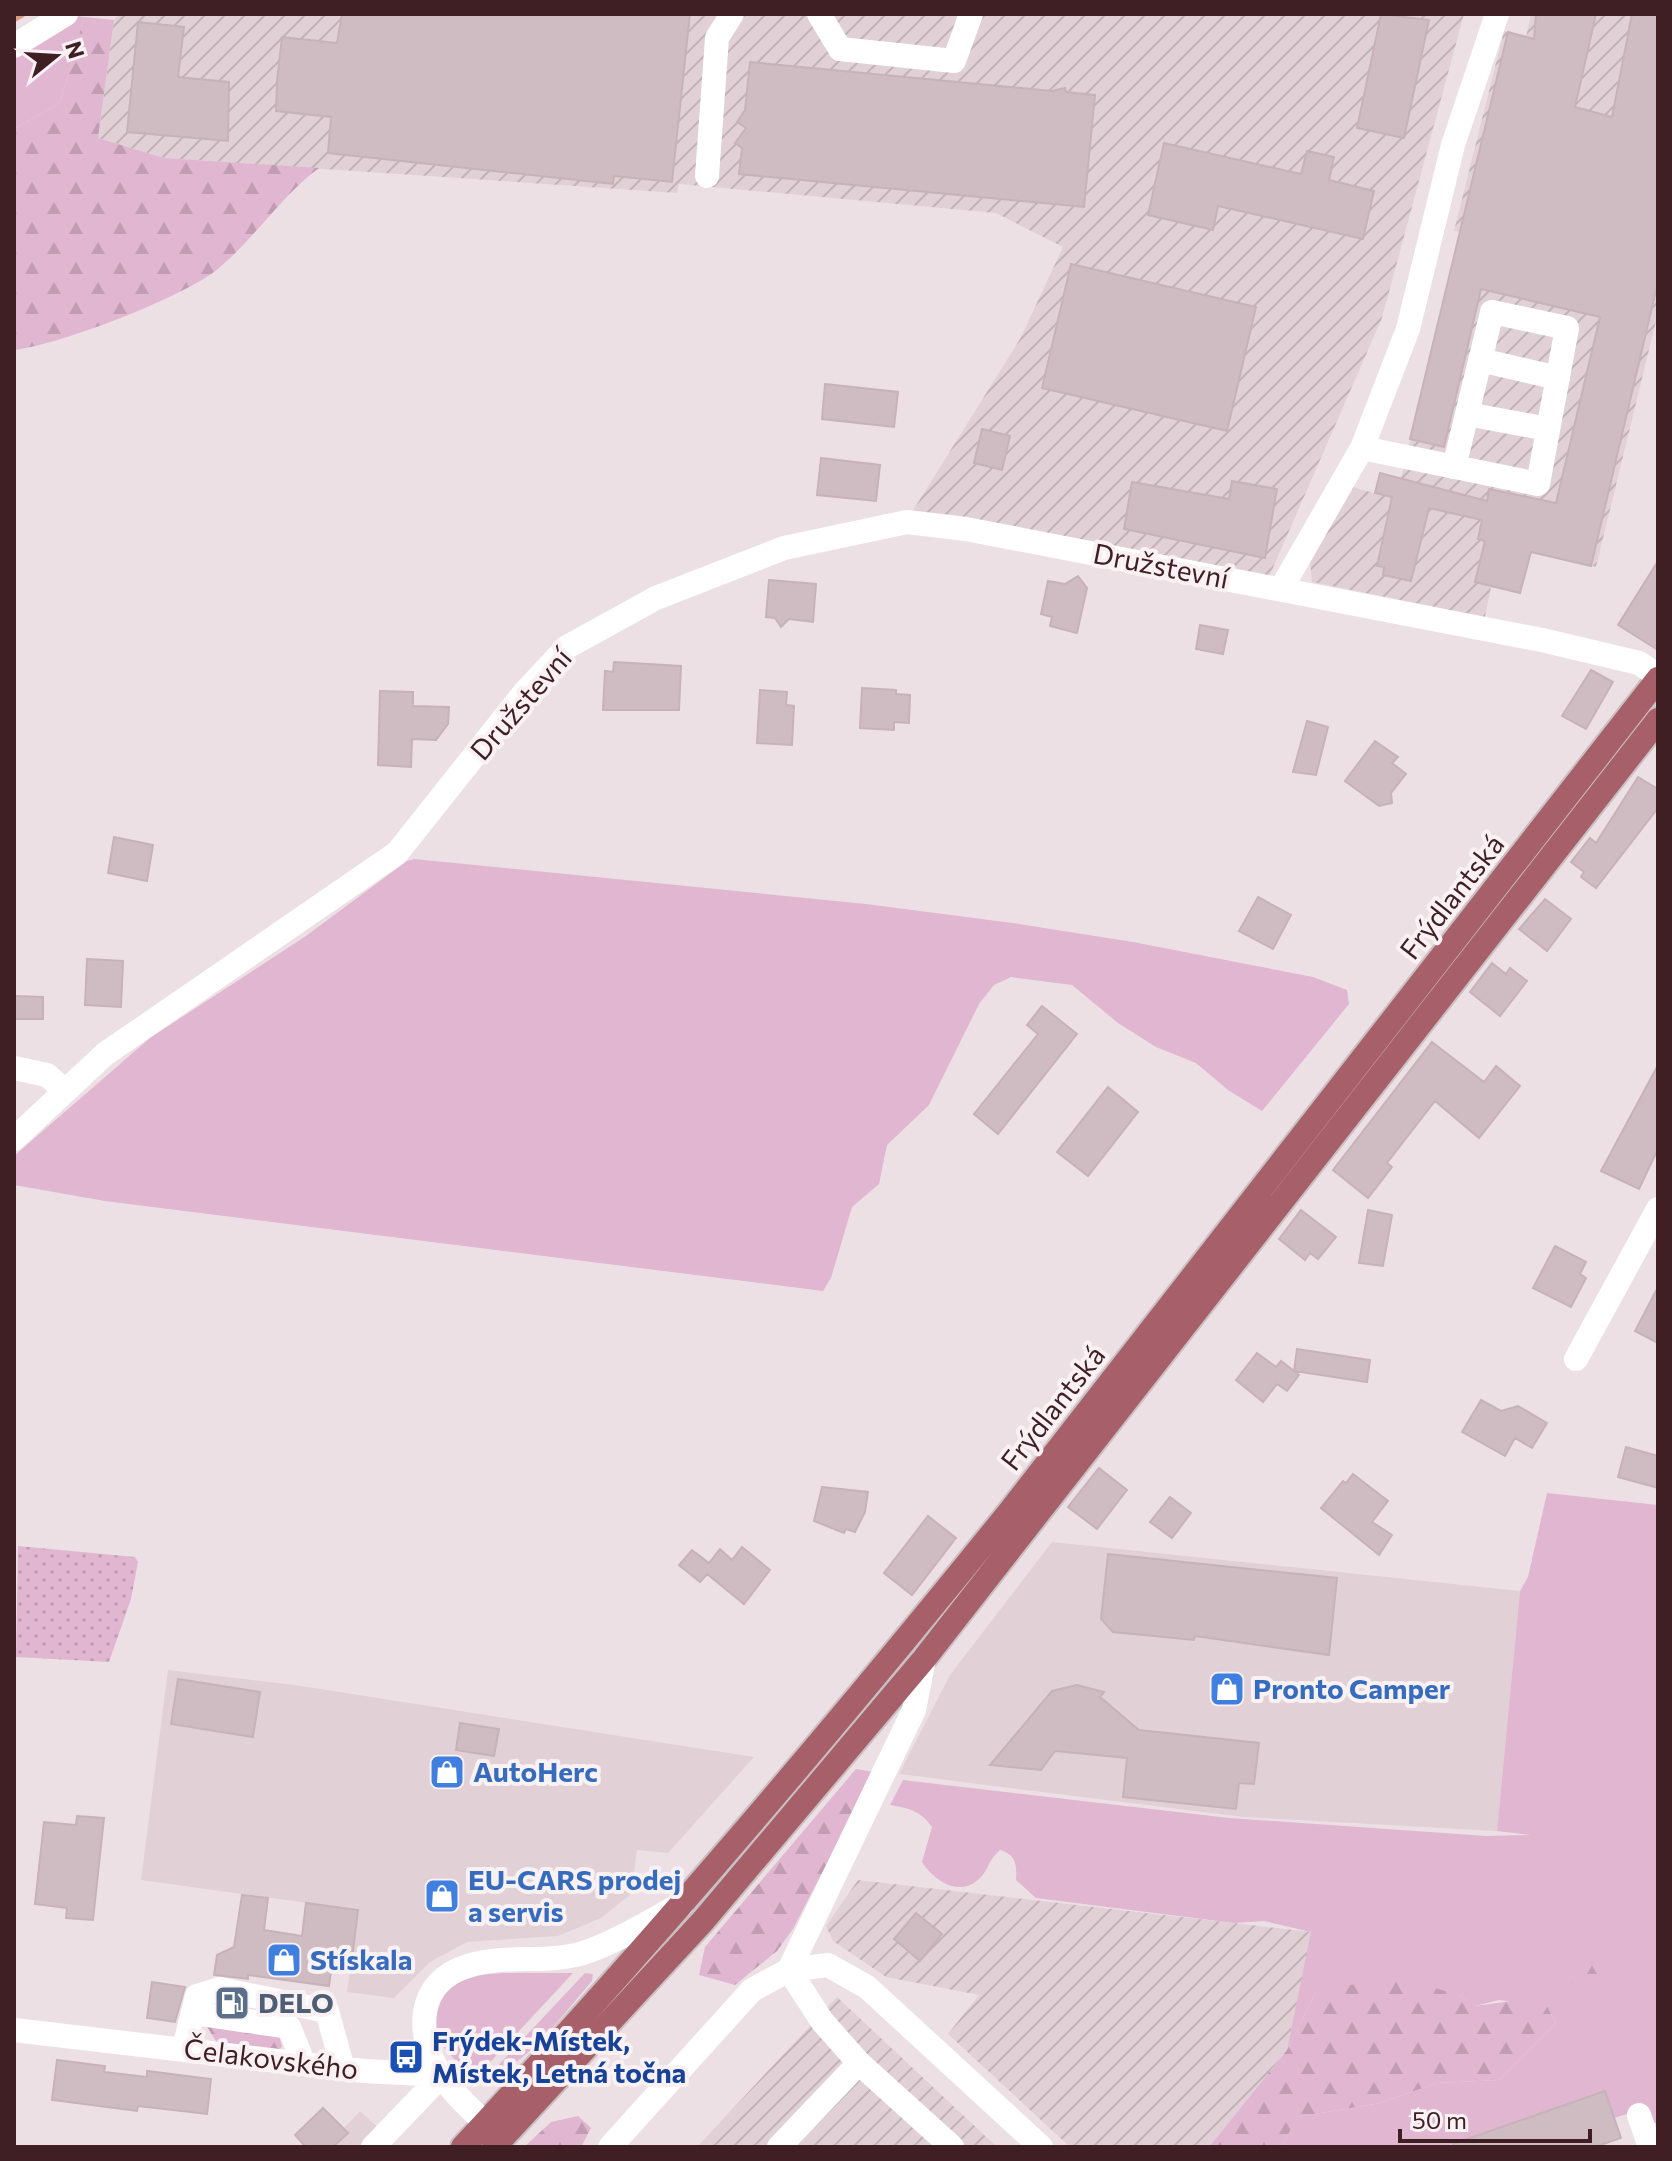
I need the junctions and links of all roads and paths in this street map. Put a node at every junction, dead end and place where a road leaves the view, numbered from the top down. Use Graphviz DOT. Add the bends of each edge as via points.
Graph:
graph roads {
  1 [pos="66,14"];
  2 [pos="732,14"];
  3 [pos="819,14"];
  4 [pos="971,14"];
  5 [pos="1497,14"];
  6 [pos="14,46"];
  7 [pos="707,176"];
  8 [pos="1480,360"];
  9 [pos="1558,378"];
  10 [pos="1467,414"];
  11 [pos="1548,429"];
  12 [pos="1362,448"];
  13 [pos="1454,467"];
  14 [pos="1281,589"];
  15 [pos="1658,678"];
  16 [pos="1658,720"];
  17 [pos="14,1068"];
  18 [pos="65,1091"];
  19 [pos="14,1139"];
  20 [pos="1658,1209"];
  21 [pos="1576,1359"];
  22 [pos="924,1659"];
  23 [pos="683,1904"];
  24 [pos="789,1970"];
  25 [pos="193,2013"];
  26 [pos="14,2030"];
  27 [pos="184,2048"];
  28 [pos="859,2063"];
  29 [pos="304,2064"];
  30 [pos="343,2069"];
  31 [pos="442,2075"];
  32 [pos="1639,2115"];
  33 [pos="494,2136"];
  34 [pos="373,2147"];
  35 [pos="463,2147"];
  36 [pos="610,2147"];
  37 [pos="779,2147"];
  38 [pos="952,2147"];
  39 [pos="1041,2147"];
  40 [pos="1650,2147"];
  1 -- 6 [label="street"];
  2 -- 7 [label="street" via="717,38"];
  3 -- 4 [label="street" via="840,49 954,61"];
  5 -- 12 [label="street" via="1453,145 1408,329"];
  8 -- 9 [label="street"];
  8 -- 9 [label="street" via="1492,312 1567,328"];
  8 -- 10 [label="street"];
  9 -- 11 [label="street"];
  10 -- 11 [label="street"];
  10 -- 13 [label="street"];
  11 -- 13 [label="street" via="1538,484"];
  12 -- 13 [label="street"];
  12 -- 14 [label="street"];
  14 -- 15 [label="street, Družstevní" via="1542,640 1639,663"];
  14 -- 18 [label="street, Družstevní" via="907,522 784,548 656,598 567,647 397,853 138,1029"];
  15 -- 23 [label="main road, Frýdlantská" via="1011,1510"];
  16 -- 22 [label="main road, Frýdlantská"];
  17 -- 18 [label="street" via="47,1075"];
  18 -- 19 [label="street, Družstevní"];
  20 -- 21 [label="street"];
  22 -- 24 [label="street" via="914,1710"];
  22 -- 33 [label="main road, Frýdlantská" via="703,1921"];
  23 -- 31 [label="street" via="583,1953 469,1965 441,1977 425,2001 423,2026"];
  23 -- 33 [label="main road, Frýdlantská" via="577,2026"];
  24 -- 28 [label="street" via="822,2021"];
  24 -- 36 [label="street" via="752,1990"];
  24 -- 39 [label="street" via="828,1965 867,1987"];
  25 -- 27 [label="street"];
  25 -- 29 [label="street" via="289,2027"];
  25 -- 30 [label="street" via="197,1996 220,1989 327,2011"];
  26 -- 27 [label="street, Čelakovského"];
  27 -- 29 [label="street, Čelakovského"];
  28 -- 37 [label="street"];
  28 -- 38 [label="street"];
  29 -- 30 [label="street, Čelakovského"];
  30 -- 31 [label="street, Čelakovského"];
  31 -- 33 [label="street"];
  31 -- 34 [label="street"];
  32 -- 40 [label="street"];
  33 -- 35 [label="main road, Frýdlantská"];
}
